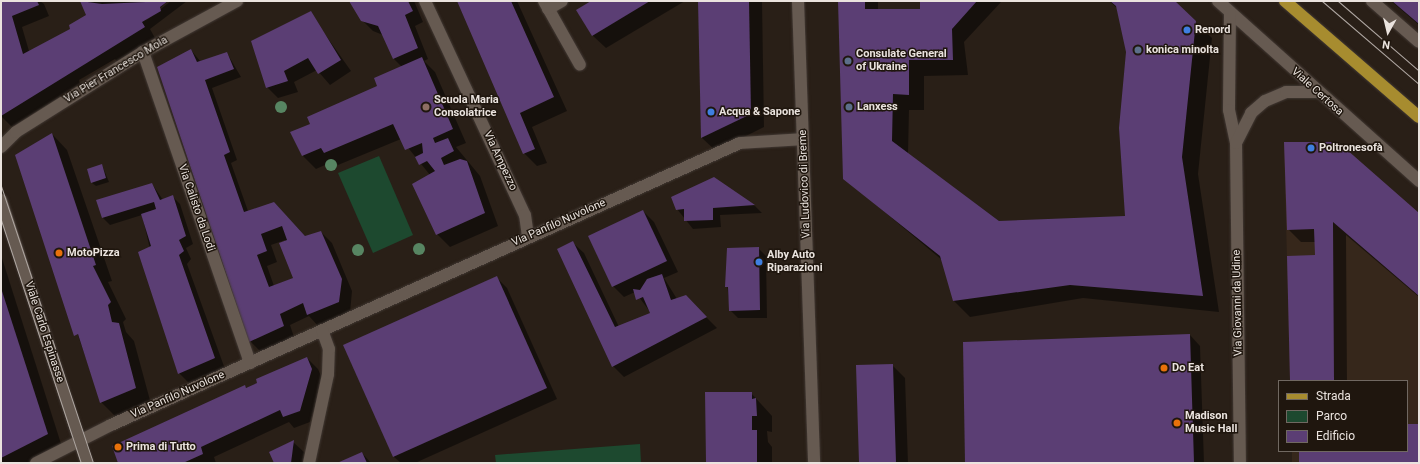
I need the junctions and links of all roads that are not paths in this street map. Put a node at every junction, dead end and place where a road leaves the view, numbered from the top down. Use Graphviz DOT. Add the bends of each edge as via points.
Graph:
graph roads {
  1 [pos="237,1"];
  2 [pos="425,1"];
  3 [pos="562,1"];
  4 [pos="798,1"];
  5 [pos="1218,1"];
  6 [pos="1285,1"];
  7 [pos="1372,1"];
  8 [pos="546,5"];
  9 [pos="1230,12"];
  10 [pos="1419,42"];
  11 [pos="143,52"];
  12 [pos="580,65"];
  13 [pos="1316,92"];
  14 [pos="1419,116"];
  15 [pos="803,139"];
  16 [pos="1236,143"];
  17 [pos="1,147"];
  18 [pos="1419,181"];
  19 [pos="1,200"];
  20 [pos="528,236"];
  21 [pos="322,330"];
  22 [pos="250,363"];
  23 [pos="80,441"];
  24 [pos="36,463"];
  25 [pos="87,463"];
  26 [pos="309,463"];
  27 [pos="814,463"];
  28 [pos="1240,463"];
  1 -- 11 [label="street, Via Pier Francesco Mola"];
  2 -- 20 [label="street, Via Ampezzo" via="525,215"];
  3 -- 8 [label="street"];
  4 -- 15 [label="street, Via Ludovico di Breme"];
  5 -- 9 [label="street, Viale Certosa"];
  6 -- 14 [label="main road"];
  7 -- 10 [label="street"];
  8 -- 12 [label="street"];
  9 -- 13 [label="street, Viale Certosa"];
  9 -- 16 [label="street, Via Giovanni da Udine" via="1229,110"];
  11 -- 17 [label="street, Via Pier Francesco Mola" via="16,132"];
  11 -- 22 [label="street, Via Calisto da Lodi"];
  13 -- 16 [label="street, Via Giovanni da Udine" via="1286,92 1266,101 1250,113"];
  13 -- 18 [label="street, Viale Certosa"];
  15 -- 20 [label="street, Via Panfilo Nuvolone" via="740,143"];
  15 -- 27 [label="street, Via Ludovico di Breme"];
  16 -- 28 [label="street, Via Giovanni da Udine"];
  19 -- 23 [label="street, Viale Carlo Espinasse"];
  20 -- 21 [label="street, Via Panfilo Nuvolone"];
  21 -- 22 [label="street, Via Panfilo Nuvolone"];
  21 -- 26 [label="street" via="329,349 328,374"];
  22 -- 23 [label="street, Via Panfilo Nuvolone"];
  23 -- 24 [label="street, Via Panfilo Nuvolone"];
  23 -- 25 [label="street, Viale Carlo Espinasse"];
}
